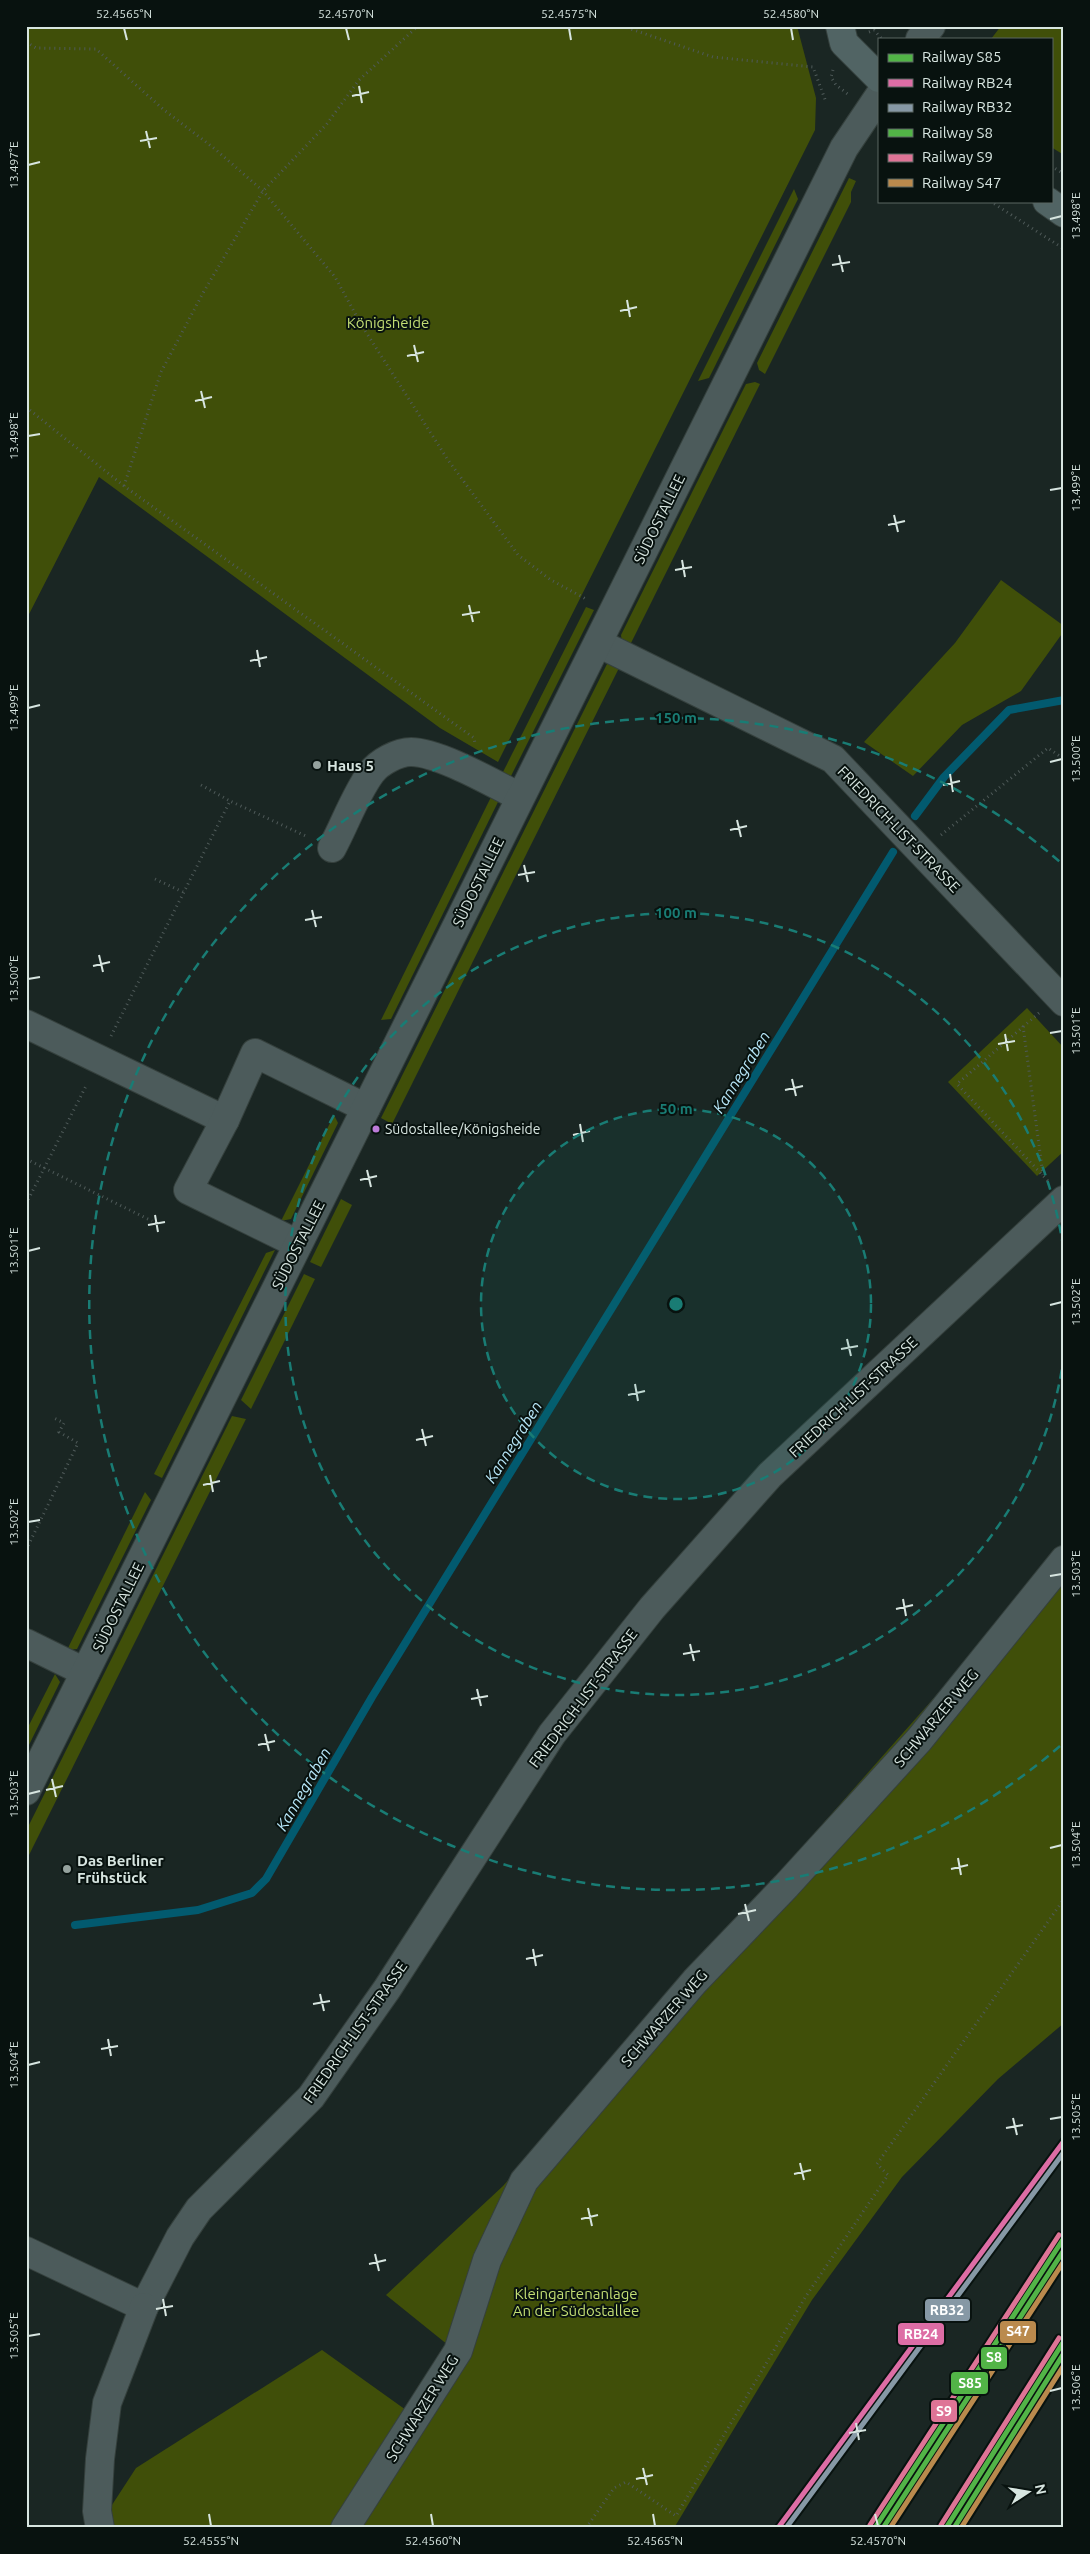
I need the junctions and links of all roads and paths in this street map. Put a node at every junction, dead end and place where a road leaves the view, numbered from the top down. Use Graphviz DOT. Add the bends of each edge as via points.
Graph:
graph roads {
  1 [pos="418,26"];
  2 [pos="622,26"];
  3 [pos="840,26"];
  4 [pos="931,26"];
  5 [pos="921,38"];
  6 [pos="26,42"];
  7 [pos="878,77"];
  8 [pos="878,97"];
  9 [pos="826,102"];
  10 [pos="1052,167"];
  11 [pos="1064,174"];
  12 [pos="263,191"];
  13 [pos="992,202"];
  14 [pos="1049,202"];
  15 [pos="1064,212"];
  16 [pos="1064,249"];
  17 [pos="26,407"];
  18 [pos="124,486"];
  19 [pos="586,599"];
  20 [pos="598,643"];
  21 [pos="1064,759"];
  22 [pos="467,771"];
  23 [pos="201,785"];
  24 [pos="520,798"];
  25 [pos="230,802"];
  26 [pos="332,848"];
  27 [pos="922,852"];
  28 [pos="155,879"];
  29 [pos="183,892"];
  30 [pos="1061,999"];
  31 [pos="26,1024"];
  32 [pos="1023,1026"];
  33 [pos="98,1060"];
  34 [pos="366,1108"];
  35 [pos="224,1120"];
  36 [pos="26,1160"];
  37 [pos="44,1169"];
  38 [pos="1043,1176"];
  39 [pos="1059,1194"];
  40 [pos="26,1204"];
  41 [pos="152,1220"];
  42 [pos="298,1244"];
  43 [pos="54,1418"];
  44 [pos="26,1550"];
  45 [pos="1064,1560"];
  46 [pos="26,1643"];
  47 [pos="86,1672"];
  48 [pos="26,1791"];
  49 [pos="1064,1898"];
  50 [pos="26,2251"];
  51 [pos="144,2307"];
  52 [pos="100,2528"];
  53 [pos="345,2528"];
  54 [pos="586,2528"];
  1 -- 12 [label="path" via="359,80 326,125"];
  2 -- 9 [label="path" via="713,57 813,67"];
  3 -- 7 [label="main road" via="844,43"];
  4 -- 5 [label="street"];
  6 -- 12 [label="path" via="36,48 96,49"];
  8 -- 20 [label="street, SÜDOSTALLEE" via="844,148"];
  10 -- 11 [label="path"];
  12 -- 18 [label="path" via="161,372"];
  12 -- 19 [label="path" via="335,277 362,326 448,460 518,555 551,580"];
  13 -- 16 [label="path"];
  14 -- 15 [label="main road"];
  17 -- 18 [label="path"];
  18 -- 22 [label="path" via="474,738 477,753"];
  20 -- 24 [label="street, SÜDOSTALLEE"];
  20 -- 27 [label="street, FRIEDRICH-LIST-STRASSE" via="833,759"];
  21 -- 27 [label="path" via="1048,748"];
  22 -- 24 [label="street"];
  22 -- 26 [label="street" via="428,755 411,752 394,756 372,772"];
  23 -- 25 [label="path"];
  24 -- 34 [label="street, SÜDOSTALLEE"];
  25 -- 26 [label="path"];
  25 -- 29 [label="path"];
  27 -- 30 [label="street, FRIEDRICH-LIST-STRASSE"];
  28 -- 29 [label="path"];
  29 -- 33 [label="path"];
  30 -- 32 [label="path"];
  31 -- 33 [label="street"];
  32 -- 38 [label="path"];
  32 -- 38 [label="path" via="957,1084"];
  33 -- 35 [label="street"];
  33 -- 37 [label="path"];
  34 -- 35 [label="street" via="255,1053"];
  34 -- 42 [label="street, SÜDOSTALLEE"];
  35 -- 42 [label="street" via="188,1190"];
  36 -- 37 [label="path"];
  37 -- 40 [label="path"];
  37 -- 41 [label="path"];
  38 -- 39 [label="path"];
  39 -- 51 [label="street, FRIEDRICH-LIST-STRASSE" via="770,1475 652,1608 552,1734 387,1989 311,2098 199,2209 180,2237"];
  42 -- 47 [label="street, SÜDOSTALLEE"];
  43 -- 44 [label="path" via="64,1423 59,1432 78,1442"];
  45 -- 53 [label="street, SCHWARZER WEG" via="919,1740 695,1981 524,2182 487,2260 458,2351"];
  46 -- 47 [label="street"];
  47 -- 48 [label="street, SÜDOSTALLEE"];
  49 -- 54 [label="path" via="877,2164 888,2175 806,2296 676,2516 626,2482 614,2488"];
  50 -- 51 [label="street"];
  51 -- 52 [label="street, FRIEDRICH-LIST-STRASSE" via="107,2403 99,2468 97,2511"];
}
